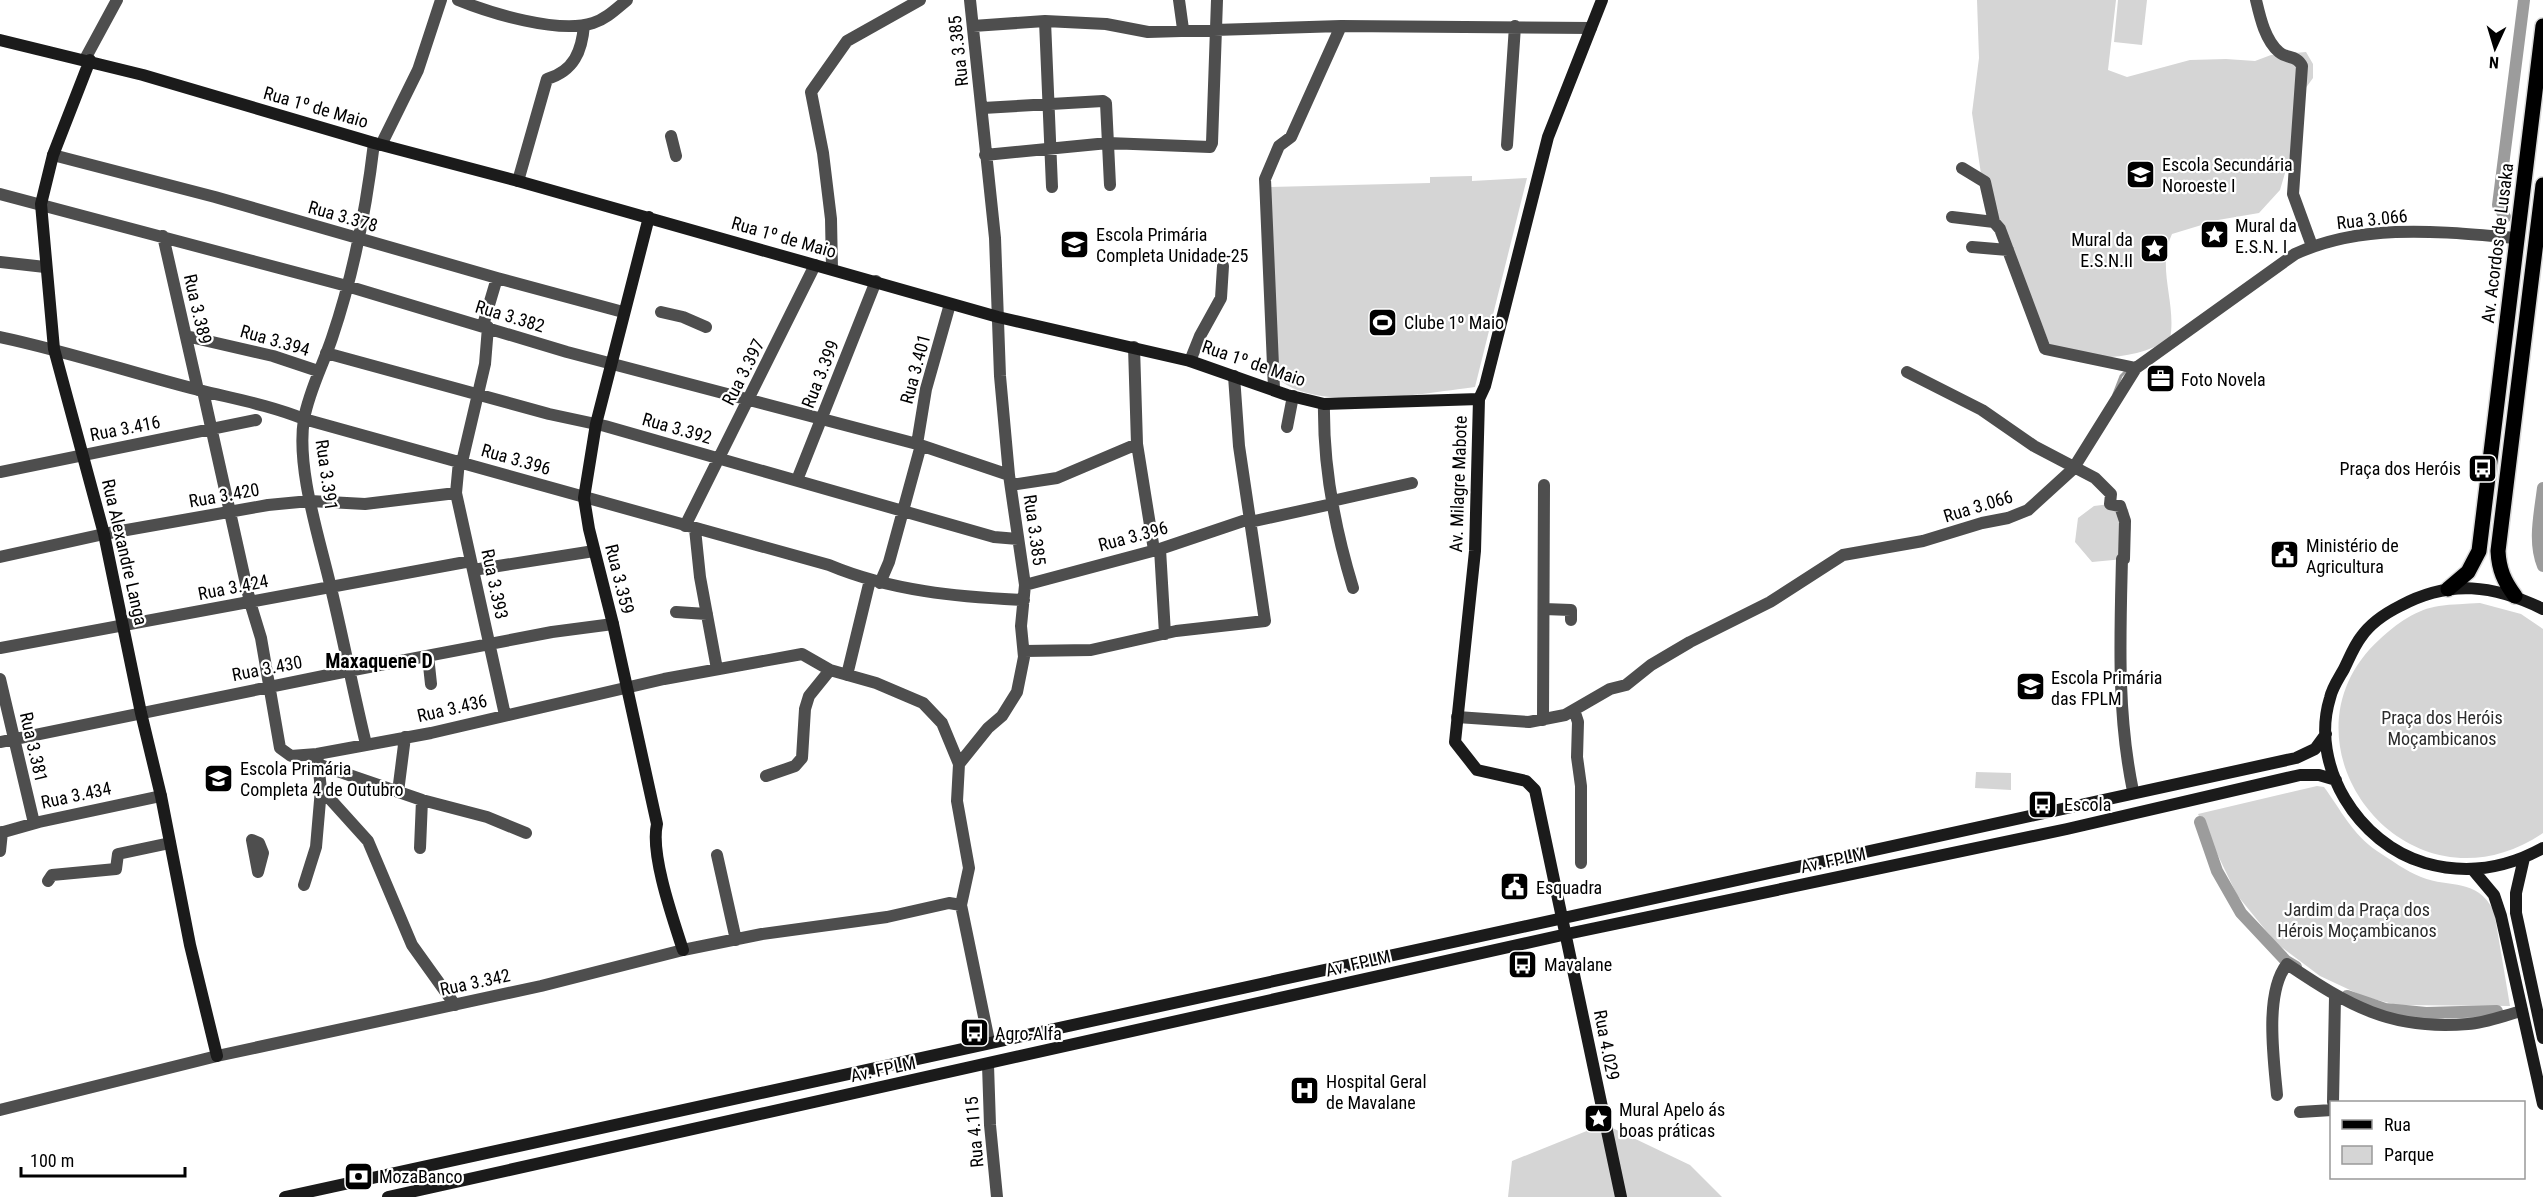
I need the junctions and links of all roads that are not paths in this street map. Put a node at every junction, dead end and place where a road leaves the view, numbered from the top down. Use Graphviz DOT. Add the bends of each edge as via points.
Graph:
graph roads {
  1 [pos="117,0"];
  2 [pos="441,0"];
  3 [pos="458,0"];
  4 [pos="627,0"];
  5 [pos="920,0"];
  6 [pos="970,0"];
  7 [pos="1179,0"];
  8 [pos="1217,0"];
  9 [pos="1602,0"];
  10 [pos="2256,0"];
  11 [pos="1046,21"];
  12 [pos="584,25"];
  13 [pos="973,26"];
  14 [pos="1341,26"];
  15 [pos="1515,26"];
  16 [pos="2543,26"];
  17 [pos="1591,28"];
  18 [pos="1183,29"];
  19 [pos="1217,29"];
  20 [pos="0,40"];
  21 [pos="87,60"];
  22 [pos="1048,103"];
  23 [pos="982,108"];
  24 [pos="671,136"];
  25 [pos="1108,143"];
  26 [pos="377,144"];
  27 [pos="1507,144"];
  28 [pos="1050,150"];
  29 [pos="53,155"];
  30 [pos="985,155"];
  31 [pos="676,156"];
  32 [pos="1962,168"];
  33 [pos="518,181"];
  34 [pos="1110,185"];
  35 [pos="2543,185"];
  36 [pos="1052,187"];
  37 [pos="0,194"];
  38 [pos="41,204"];
  39 [pos="649,217"];
  40 [pos="1952,217"];
  41 [pos="1994,222"];
  42 [pos="2540,230"];
  43 [pos="163,236"];
  44 [pos="2517,238"];
  45 [pos="360,240"];
  46 [pos="2312,246"];
  47 [pos="1972,247"];
  48 [pos="2008,250"];
  49 [pos="0,262"];
  50 [pos="816,265"];
  51 [pos="1223,266"];
  52 [pos="45,267"];
  53 [pos="832,269"];
  54 [pos="497,278"];
  55 [pos="876,281"];
  56 [pos="347,286"];
  57 [pos="950,304"];
  58 [pos="623,312"];
  59 [pos="661,312"];
  60 [pos="998,317"];
  61 [pos="485,326"];
  62 [pos="706,327"];
  63 [pos="186,336"];
  64 [pos="0,337"];
  65 [pos="1134,347"];
  66 [pos="54,348"];
  67 [pos="326,353"];
  68 [pos="1190,361"];
  69 [pos="610,363"];
  70 [pos="2136,368"];
  71 [pos="318,371"];
  72 [pos="1906,372"];
  73 [pos="1234,376"];
  74 [pos="1274,389"];
  75 [pos="200,391"];
  76 [pos="478,395"];
  77 [pos="1293,396"];
  78 [pos="749,398"];
  79 [pos="1479,399"];
  80 [pos="1324,404"];
  81 [pos="304,419"];
  82 [pos="256,420"];
  83 [pos="821,420"];
  84 [pos="596,424"];
  85 [pos="1287,428"];
  86 [pos="210,429"];
  87 [pos="1137,444"];
  88 [pos="919,445"];
  89 [pos="84,454"];
  90 [pos="719,459"];
  91 [pos="461,462"];
  92 [pos="2073,469"];
  93 [pos="0,472"];
  94 [pos="797,480"];
  95 [pos="1010,480"];
  96 [pos="1412,483"];
  97 [pos="1544,485"];
  98 [pos="456,493"];
  99 [pos="584,498"];
  100 [pos="310,501"];
  101 [pos="1332,502"];
  102 [pos="229,510"];
  103 [pos="903,510"];
  104 [pos="1250,521"];
  105 [pos="690,527"];
  106 [pos="104,534"];
  107 [pos="1018,539"];
  108 [pos="1157,549"];
  109 [pos="594,551"];
  110 [pos="0,556"];
  111 [pos="472,566"];
  112 [pos="875,581"];
  113 [pos="1025,585"];
  114 [pos="331,587"];
  115 [pos="1353,588"];
  116 [pos="2448,589"];
  117 [pos="2515,596"];
  118 [pos="1024,600"];
  119 [pos="250,602"];
  120 [pos="1544,609"];
  121 [pos="2543,609"];
  122 [pos="676,612"];
  123 [pos="707,614"];
  124 [pos="1571,620"];
  125 [pos="613,624"];
  126 [pos="123,625"];
  127 [pos="1165,634"];
  128 [pos="489,645"];
  129 [pos="0,648"];
  130 [pos="1024,651"];
  131 [pos="428,656"];
  132 [pos="717,669"];
  133 [pos="830,670"];
  134 [pos="348,671"];
  135 [pos="847,675"];
  136 [pos="0,679"];
  137 [pos="431,684"];
  138 [pos="269,686"];
  139 [pos="627,686"];
  140 [pos="1574,710"];
  141 [pos="141,714"];
  142 [pos="505,715"];
  143 [pos="1457,717"];
  144 [pos="1543,720"];
  145 [pos="2326,734"];
  146 [pos="405,737"];
  147 [pos="15,738"];
  148 [pos="0,742"];
  149 [pos="366,744"];
  150 [pos="284,753"];
  151 [pos="319,759"];
  152 [pos="960,764"];
  153 [pos="766,776"];
  154 [pos="2336,780"];
  155 [pos="321,789"];
  156 [pos="2133,791"];
  157 [pos="398,792"];
  158 [pos="161,796"];
  159 [pos="422,800"];
  160 [pos="34,823"];
  161 [pos="1,833"];
  162 [pos="526,833"];
  163 [pos="170,843"];
  164 [pos="420,848"];
  165 [pos="2543,848"];
  166 [pos="0,851"];
  167 [pos="717,855"];
  168 [pos="2524,858"];
  169 [pos="1581,862"];
  170 [pos="2473,870"];
  171 [pos="48,881"];
  172 [pos="304,885"];
  173 [pos="961,905"];
  174 [pos="1563,916"];
  175 [pos="1567,934"];
  176 [pos="736,940"];
  177 [pos="683,950"];
  178 [pos="2335,996"];
  179 [pos="455,1005"];
  180 [pos="2522,1011"];
  181 [pos="2543,1038"];
  182 [pos="989,1041"];
  183 [pos="217,1056"];
  184 [pos="917,1059"];
  185 [pos="988,1065"];
  186 [pos="922,1079"];
  187 [pos="2277,1095"];
  188 [pos="2333,1101"];
  189 [pos="2543,1104"];
  190 [pos="0,1110"];
  191 [pos="2330,1110"];
  192 [pos="2300,1112"];
  193 [pos="431,1165"];
  194 [pos="436,1186"];
  195 [pos="285,1197"];
  196 [pos="388,1197"];
  197 [pos="997,1197"];
  198 [pos="1621,1197"];
  1 -- 21 [label="street"];
  2 -- 26 [label="street, Rua 3.391" via="418,70"];
  3 -- 12 [label="street" via="515,19"];
  4 -- 12 [label="street" via="605,18"];
  5 -- 53 [label="street" via="847,40 811,92 824,153"];
  6 -- 13 [label="street, Rua 3.385"];
  7 -- 18 [label="street"];
  8 -- 19 [label="street"];
  9 -- 17 [label="main road, Av. Milagre Mabote"];
  10 -- 46 [label="street" via="2272,44 2302,66 2293,194"];
  11 -- 13 [label="street"];
  11 -- 18 [label="street" via="1106,24 1148,32"];
  11 -- 22 [label="street"];
  12 -- 33 [label="street" via="576,60 547,79"];
  13 -- 23 [label="street, Rua 3.385"];
  14 -- 15 [label="street"];
  14 -- 19 [label="street"];
  14 -- 74 [label="street" via="1291,137 1279,146 1265,179"];
  15 -- 17 [label="street"];
  15 -- 27 [label="street"];
  16 -- 44 [label="main road, Av. Acordos de Lusaka"];
  17 -- 79 [label="main road, Av. Milagre Mabote" via="1548,137"];
  18 -- 19 [label="street"];
  19 -- 25 [label="street" via="1209,147"];
  20 -- 21 [label="main road, Rua 1º de Maio"];
  21 -- 26 [label="main road, Rua 1º de Maio"];
  21 -- 29 [label="main road, Rua Alexandre Langa"];
  22 -- 23 [label="street"];
  22 -- 25 [label="street" via="1106,103"];
  22 -- 28 [label="street"];
  23 -- 30 [label="street, Rua 3.385"];
  24 -- 31 [label="street"];
  25 -- 28 [label="street"];
  25 -- 34 [label="street"];
  26 -- 33 [label="main road, Rua 1º de Maio"];
  26 -- 45 [label="street, Rua 3.391"];
  28 -- 30 [label="street"];
  28 -- 36 [label="street"];
  29 -- 38 [label="main road, Rua Alexandre Langa"];
  29 -- 45 [label="street, Rua 3.378"];
  30 -- 60 [label="street, Rua 3.385" via="995,238"];
  32 -- 41 [label="street" via="1985,183"];
  33 -- 39 [label="main road, Rua 1º de Maio"];
  35 -- 42 [label="main road"];
  37 -- 38 [label="street, Rua 3.382"];
  38 -- 43 [label="street, Rua 3.382"];
  38 -- 52 [label="main road, Rua Alexandre Langa"];
  39 -- 50 [label="main road, Rua 1º de Maio"];
  39 -- 58 [label="main road, Rua 3.359"];
  40 -- 41 [label="street"];
  41 -- 48 [label="street"];
  42 -- 117 [label="main road" via="2499,567"];
  43 -- 56 [label="street, Rua 3.382"];
  43 -- 63 [label="street, Rua 3.389"];
  44 -- 46 [label="street, Rua 3.066" via="2392,231"];
  44 -- 116 [label="main road, Av. Acordos de Lusaka" via="2479,551 2468,572"];
  45 -- 54 [label="street, Rua 3.378"];
  45 -- 56 [label="street, Rua 3.391"];
  46 -- 70 [label="street, Rua 3.066" via="2295,254"];
  47 -- 48 [label="street"];
  48 -- 70 [label="street" via="2045,349"];
  49 -- 52 [label="street"];
  50 -- 53 [label="main road, Rua 1º de Maio"];
  50 -- 78 [label="street, Rua 3.397"];
  51 -- 68 [label="street" via="1221,297"];
  52 -- 66 [label="main road, Rua Alexandre Langa"];
  53 -- 55 [label="main road, Rua 1º de Maio"];
  54 -- 58 [label="street, Rua 3.378"];
  54 -- 61 [label="street, Rua 3.393"];
  55 -- 57 [label="main road, Rua 1º de Maio"];
  55 -- 83 [label="street, Rua 3.399"];
  56 -- 61 [label="street, Rua 3.382"];
  56 -- 67 [label="street, Rua 3.391"];
  57 -- 60 [label="main road, Rua 1º de Maio"];
  57 -- 88 [label="street, Rua 3.401" via="926,389"];
  58 -- 69 [label="main road, Rua 3.359"];
  59 -- 62 [label="street"];
  60 -- 65 [label="main road, Rua 1º de Maio"];
  60 -- 95 [label="street, Rua 3.385"];
  61 -- 69 [label="street, Rua 3.382"];
  61 -- 76 [label="street, Rua 3.393" via="485,364"];
  63 -- 71 [label="street, Rua 3.394"];
  63 -- 75 [label="street, Rua 3.389"];
  64 -- 66 [label="street, Rua 3.396"];
  65 -- 68 [label="main road, Rua 1º de Maio"];
  65 -- 87 [label="street"];
  66 -- 75 [label="street, Rua 3.396"];
  66 -- 89 [label="main road, Rua Alexandre Langa"];
  67 -- 71 [label="street, Rua 3.391"];
  67 -- 76 [label="street, Rua 3.392"];
  68 -- 73 [label="main road, Rua 1º de Maio"];
  69 -- 78 [label="street, Rua 3.382"];
  69 -- 84 [label="main road, Rua 3.359"];
  70 -- 92 [label="street, Rua 3.066"];
  71 -- 81 [label="street, Rua 3.391"];
  72 -- 92 [label="street" via="1982,410"];
  73 -- 74 [label="main road, Rua 1º de Maio"];
  73 -- 104 [label="street"];
  74 -- 77 [label="main road, Rua 1º de Maio"];
  75 -- 81 [label="street, Rua 3.396" via="271,405"];
  75 -- 86 [label="street, Rua 3.389"];
  76 -- 84 [label="street, Rua 3.392"];
  76 -- 91 [label="street, Rua 3.393"];
  77 -- 80 [label="main road, Rua 1º de Maio"];
  77 -- 85 [label="street"];
  78 -- 83 [label="street, Rua 3.382"];
  78 -- 90 [label="street, Rua 3.397"];
  79 -- 80 [label="main road, Rua 1º de Maio"];
  79 -- 143 [label="main road, Av. Milagre Mabote" via="1475,542"];
  80 -- 101 [label="street" via="1324,445"];
  81 -- 91 [label="street, Rua 3.396"];
  81 -- 100 [label="street, Rua 3.391" via="302,446"];
  82 -- 86 [label="street, Rua 3.416"];
  83 -- 88 [label="street, Rua 3.382"];
  83 -- 94 [label="street, Rua 3.399"];
  84 -- 90 [label="street, Rua 3.392"];
  84 -- 99 [label="main road, Rua 3.359"];
  86 -- 89 [label="street, Rua 3.416"];
  86 -- 102 [label="street, Rua 3.389"];
  87 -- 95 [label="street" via="1068,474"];
  87 -- 108 [label="street"];
  88 -- 95 [label="street, Rua 3.382"];
  88 -- 103 [label="street, Rua 3.401"];
  89 -- 93 [label="street, Rua 3.416"];
  89 -- 106 [label="main road, Rua Alexandre Langa"];
  90 -- 94 [label="street, Rua 3.392"];
  90 -- 105 [label="street, Rua 3.397"];
  91 -- 98 [label="street, Rua 3.393"];
  91 -- 99 [label="street, Rua 3.396"];
  92 -- 140 [label="street, Rua 3.066" via="2028,510 2008,518 1923,541 1844,555 1770,602 1651,665 1626,685 1610,689"];
  92 -- 156 [label="street" via="2095,478 2111,494 2110,504 2120,506 2125,521 2119,676 2122,729"];
  94 -- 103 [label="street, Rua 3.392"];
  95 -- 107 [label="street, Rua 3.385"];
  96 -- 101 [label="street, Rua 3.396"];
  97 -- 120 [label="street"];
  98 -- 100 [label="street, Rua 3.420" via="365,504"];
  98 -- 111 [label="street, Rua 3.393"];
  99 -- 105 [label="street, Rua 3.396"];
  99 -- 109 [label="main road, Rua 3.359"];
  100 -- 102 [label="street, Rua 3.420"];
  100 -- 114 [label="street, Rua 3.391"];
  101 -- 104 [label="street, Rua 3.396"];
  101 -- 115 [label="street"];
  102 -- 106 [label="street, Rua 3.420"];
  102 -- 119 [label="street, Rua 3.389"];
  103 -- 107 [label="street, Rua 3.392" via="994,537"];
  103 -- 112 [label="street, Rua 3.401" via="889,562"];
  104 -- 108 [label="street, Rua 3.396"];
  104 -- 127 [label="street" via="1265,621"];
  105 -- 112 [label="street, Rua 3.396"];
  105 -- 123 [label="street"];
  106 -- 110 [label="street, Rua 3.420"];
  106 -- 126 [label="main road, Rua Alexandre Langa"];
  107 -- 113 [label="street, Rua 3.385"];
  108 -- 113 [label="street, Rua 3.396"];
  108 -- 127 [label="street"];
  109 -- 111 [label="street, Rua 3.424"];
  109 -- 125 [label="main road, Rua 3.359"];
  111 -- 114 [label="street, Rua 3.424"];
  111 -- 128 [label="street, Rua 3.393"];
  112 -- 118 [label="street, Rua 3.396" via="969,597"];
  112 -- 135 [label="street, Rua 3.401"];
  113 -- 118 [label="street, Rua 3.385"];
  114 -- 119 [label="street, Rua 3.424"];
  114 -- 134 [label="street, Rua 3.391"];
  116 -- 117 [label="main road" via="2493,590"];
  116 -- 145 [label="main road" via="2415,598 2386,614 2361,636 2330,698"];
  117 -- 121 [label="main road"];
  118 -- 130 [label="street, Rua 3.385"];
  119 -- 126 [label="street, Rua 3.424"];
  119 -- 138 [label="street, Rua 3.389"];
  120 -- 124 [label="street" via="1571,610"];
  120 -- 144 [label="street"];
  122 -- 123 [label="street"];
  123 -- 132 [label="street"];
  125 -- 128 [label="street, Rua 3.430"];
  125 -- 139 [label="main road, Rua 3.359"];
  126 -- 129 [label="street, Rua 3.424"];
  126 -- 141 [label="main road, Rua Alexandre Langa"];
  127 -- 130 [label="street" via="1091,650"];
  128 -- 131 [label="street, Rua 3.430"];
  128 -- 142 [label="street, Rua 3.393"];
  130 -- 152 [label="street, Rua 3.385" via="1012,702"];
  131 -- 134 [label="street, Rua 3.430"];
  131 -- 137 [label="street"];
  132 -- 133 [label="street, Rua 3.436" via="802,654"];
  132 -- 139 [label="street, Rua 3.436"];
  133 -- 135 [label="street, Rua 3.436"];
  133 -- 153 [label="street" via="809,696 802,758 795,766"];
  134 -- 138 [label="street, Rua 3.430"];
  134 -- 149 [label="street, Rua 3.391"];
  135 -- 152 [label="street, Rua 3.436" via="922,703 942,723"];
  136 -- 147 [label="street, Rua 3.381"];
  138 -- 141 [label="street, Rua 3.430"];
  138 -- 150 [label="street, Rua 3.389"];
  139 -- 142 [label="street, Rua 3.436"];
  139 -- 177 [label="main road, Rua 3.359" via="657,824 660,866"];
  140 -- 144 [label="street, Rua 3.066"];
  140 -- 169 [label="street" via="1581,786"];
  141 -- 147 [label="street, Rua 3.430"];
  141 -- 158 [label="main road, Rua Alexandre Langa"];
  142 -- 146 [label="street, Rua 3.436"];
  143 -- 144 [label="street, Rua 3.066"];
  143 -- 174 [label="main road, Av. Milagre Mabote" via="1455,742 1477,770 1526,781 1535,789"];
  145 -- 154 [label="main road"];
  145 -- 156 [label="main road, Av. FPLM" via="2307,754"];
  146 -- 149 [label="street, Rua 3.436"];
  146 -- 157 [label="street"];
  147 -- 148 [label="street, Rua 3.430"];
  147 -- 160 [label="street, Rua 3.381"];
  149 -- 151 [label="street, Rua 3.436"];
  150 -- 151 [label="street, Rua 3.436"];
  151 -- 155 [label="street"];
  151 -- 157 [label="street"];
  152 -- 173 [label="street" via="957,801 969,868"];
  154 -- 170 [label="main road" via="2349,806 2390,847 2444,868"];
  154 -- 175 [label="main road, Av. FPLM" via="2300,775 2067,830"];
  155 -- 172 [label="street" via="316,847"];
  155 -- 179 [label="street" via="368,841 412,945"];
  156 -- 174 [label="main road, Av. FPLM" via="2063,810"];
  157 -- 159 [label="street"];
  158 -- 160 [label="street, Rua 3.434"];
  158 -- 163 [label="main road, Rua Alexandre Langa"];
  159 -- 162 [label="street" via="487,817"];
  159 -- 164 [label="street"];
  160 -- 161 [label="street, Rua 3.434"];
  161 -- 166 [label="street"];
  163 -- 171 [label="street" via="118,854 117,869 52,875"];
  163 -- 183 [label="main road, Rua Alexandre Langa"];
  165 -- 168 [label="main road"];
  167 -- 176 [label="street"];
  168 -- 170 [label="main road"];
  168 -- 181 [label="main road" via="2516,913"];
  170 -- 180 [label="main road" via="2494,895"];
  173 -- 176 [label="street, Rua 3.342" via="949,903 887,917"];
  173 -- 182 [label="street"];
  174 -- 175 [label="main road, Av. Milagre Mabote"];
  174 -- 182 [label="main road, Av. FPLM"];
  175 -- 185 [label="main road, Av. FPLM"];
  175 -- 198 [label="main road, Rua 4.029"];
  176 -- 177 [label="street, Rua 3.342"];
  177 -- 179 [label="street, Rua 3.342"];
  178 -- 180 [label="street" via="2371,1014 2411,1023 2470,1024"];
  178 -- 187 [label="street" via="2287,964 2283,969 2275,990"];
  178 -- 188 [label="street"];
  179 -- 183 [label="street, Rua 3.342"];
  180 -- 189 [label="main road"];
  182 -- 184 [label="main road, Av. FPLM"];
  183 -- 190 [label="street, Rua 3.342"];
  184 -- 186 [label="main road"];
  184 -- 193 [label="main road, Av. FPLM"];
  185 -- 186 [label="main road, Av. FPLM"];
  185 -- 197 [label="street, Rua 4.115"];
  186 -- 194 [label="main road, Av. FPLM"];
  191 -- 192 [label="street"];
  193 -- 194 [label="main road"];
  193 -- 195 [label="main road, Av. FPLM"];
  194 -- 196 [label="main road, Av. FPLM"];
}
